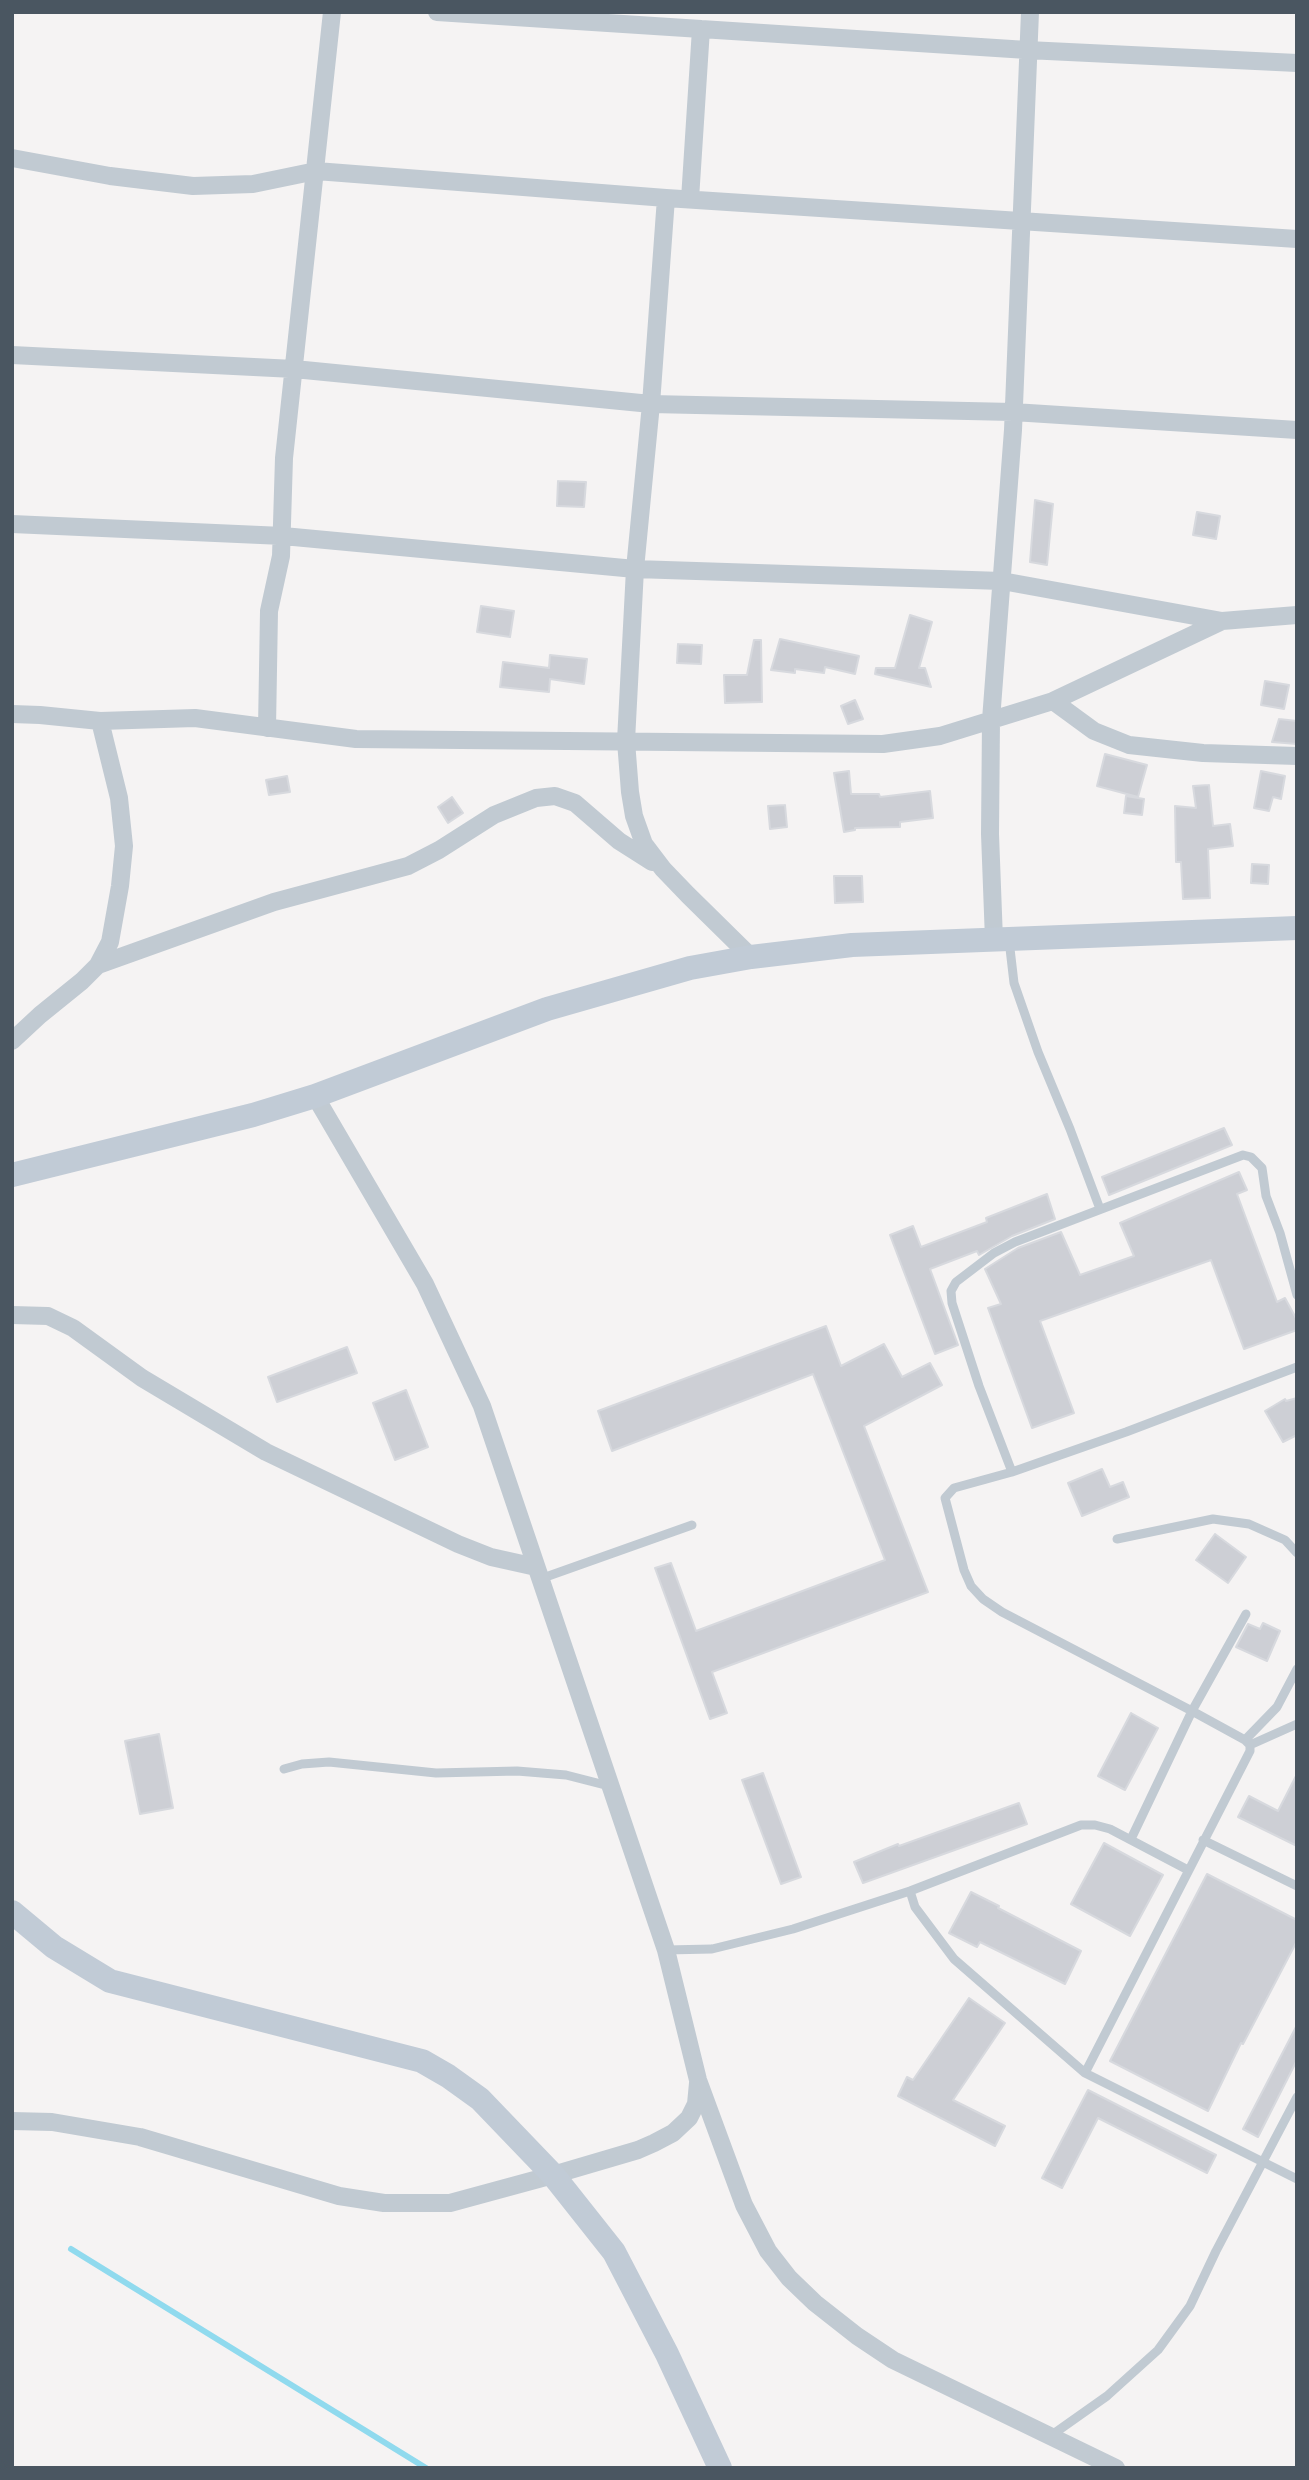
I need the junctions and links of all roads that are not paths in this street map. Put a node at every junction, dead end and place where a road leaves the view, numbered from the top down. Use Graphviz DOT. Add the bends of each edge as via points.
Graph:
graph roads {
  1 [pos="332,12"];
  2 [pos="437,12"];
  3 [pos="1030,12"];
  4 [pos="680,20"];
  5 [pos="702,29"];
  6 [pos="1027,50"];
  7 [pos="1297,63"];
  8 [pos="12,158"];
  9 [pos="316,171"];
  10 [pos="666,198"];
  11 [pos="690,198"];
  12 [pos="1021,222"];
  13 [pos="1297,239"];
  14 [pos="12,355"];
  15 [pos="294,369"];
  16 [pos="651,404"];
  17 [pos="1013,412"];
  18 [pos="1297,430"];
  19 [pos="12,524"];
  20 [pos="283,536"];
  21 [pos="635,569"];
  22 [pos="1002,581"];
  23 [pos="1297,615"];
  24 [pos="1222,621"];
  25 [pos="1053,701"];
  26 [pos="12,714"];
  27 [pos="991,720"];
  28 [pos="100,721"];
  29 [pos="267,728"];
  30 [pos="626,741"];
  31 [pos="1297,756"];
  32 [pos="663,869"];
  33 [pos="1297,928"];
  34 [pos="1002,940"];
  35 [pos="751,957"];
  36 [pos="98,965"];
  37 [pos="12,1041"];
  38 [pos="315,1096"];
  39 [pos="12,1175"];
  40 [pos="1100,1209"];
  41 [pos="1297,1295"];
  42 [pos="12,1315"];
  43 [pos="1297,1367"];
  44 [pos="1012,1472"];
  45 [pos="692,1525"];
  46 [pos="1117,1539"];
  47 [pos="1297,1553"];
  48 [pos="538,1573"];
  49 [pos="1246,1614"];
  50 [pos="1297,1669"];
  51 [pos="1192,1711"];
  52 [pos="1297,1724"];
  53 [pos="1248,1743"];
  54 [pos="284,1769"];
  55 [pos="609,1786"];
  56 [pos="1131,1839"];
  57 [pos="1203,1840"];
  58 [pos="1188,1870"];
  59 [pos="1297,1886"];
  60 [pos="910,1891"];
  61 [pos="12,1912"];
  62 [pos="666,1950"];
  63 [pos="1085,2073"];
  64 [pos="698,2080"];
  65 [pos="1297,2097"];
  66 [pos="12,2121"];
  67 [pos="1263,2162"];
  68 [pos="553,2175"];
  69 [pos="1297,2179"];
  70 [pos="1049,2437"];
  71 [pos="720,2468"];
  72 [pos="1116,2468"];
  1 -- 9 [label="street"];
  2 -- 4 [label="street"];
  3 -- 6 [label="street"];
  4 -- 5 [label="street"];
  5 -- 6 [label="street"];
  5 -- 11 [label="street"];
  6 -- 7 [label="street"];
  6 -- 12 [label="street"];
  8 -- 9 [label="street" via="193,186 253,184"];
  9 -- 10 [label="street"];
  9 -- 15 [label="street"];
  10 -- 11 [label="street"];
  10 -- 16 [label="street"];
  11 -- 12 [label="street"];
  12 -- 13 [label="street"];
  12 -- 17 [label="street"];
  14 -- 15 [label="street"];
  15 -- 16 [label="street"];
  15 -- 20 [label="street" via="284,458"];
  16 -- 17 [label="street"];
  16 -- 21 [label="street"];
  17 -- 18 [label="street"];
  17 -- 22 [label="street"];
  19 -- 20 [label="street"];
  20 -- 21 [label="street"];
  20 -- 29 [label="street" via="270,611"];
  21 -- 22 [label="street"];
  21 -- 30 [label="street"];
  22 -- 24 [label="street"];
  22 -- 27 [label="street"];
  23 -- 24 [label="street"];
  24 -- 25 [label="street"];
  25 -- 27 [label="street"];
  25 -- 31 [label="street" via="1094,731 1129,745"];
  26 -- 28 [label="street"];
  27 -- 30 [label="street" via="940,736 883,744"];
  27 -- 34 [label="street" via="990,835"];
  28 -- 29 [label="street" via="195,718"];
  28 -- 36 [label="street" via="119,798 124,846 114,924"];
  29 -- 30 [label="street" via="356,739"];
  30 -- 32 [label="street" via="634,816 644,844"];
  32 -- 35 [label="street"];
  32 -- 36 [label="street" via="619,841 575,803 555,796 536,798 494,815 408,866 274,902"];
  33 -- 34 [label="main road"];
  34 -- 35 [label="main road" via="852,945"];
  34 -- 40 [label="lane"];
  35 -- 38 [label="main road" via="690,968 547,1009"];
  36 -- 37 [label="street"];
  38 -- 39 [label="main road"];
  38 -- 48 [label="street" via="425,1284 453,1342 482,1406"];
  40 -- 41 [label="lane" via="1234,1157 1251,1157 1262,1168 1266,1196"];
  40 -- 44 [label="lane" via="994,1253 951,1291 958,1323"];
  42 -- 48 [label="street" via="48,1316 73,1328 142,1378 266,1452 458,1544"];
  43 -- 44 [label="lane"];
  44 -- 51 [label="lane" via="954,1488 945,1498 964,1570 976,1592 1002,1612"];
  45 -- 48 [label="lane"];
  46 -- 47 [label="lane" via="1213,1519 1249,1524 1285,1540"];
  48 -- 55 [label="street"];
  49 -- 51 [label="lane"];
  50 -- 53 [label="lane" via="1277,1707"];
  51 -- 53 [label="lane"];
  51 -- 56 [label="lane"];
  52 -- 53 [label="lane"];
  53 -- 57 [label="lane" via="1250,1751"];
  54 -- 55 [label="lane" via="329,1762 436,1773 517,1771 566,1775"];
  55 -- 62 [label="street"];
  56 -- 58 [label="lane"];
  56 -- 60 [label="lane" via="1095,1825 1081,1825"];
  57 -- 58 [label="lane"];
  57 -- 59 [label="lane"];
  58 -- 63 [label="lane"];
  60 -- 62 [label="lane" via="756,1939 712,1949"];
  60 -- 63 [label="lane" via="915,1907 954,1959"];
  61 -- 68 [label="main road" via="54,1947 110,1981 422,2061 480,2099"];
  62 -- 64 [label="street"];
  63 -- 67 [label="lane"];
  64 -- 68 [label="street" via="696,2104 673,2133 638,2150"];
  64 -- 70 [label="street" via="744,2205 768,2251 789,2278 815,2303 893,2360"];
  65 -- 67 [label="lane"];
  66 -- 68 [label="street" via="52,2122 140,2137 339,2196 384,2203 450,2203"];
  67 -- 69 [label="lane"];
  67 -- 70 [label="lane" via="1190,2306 1158,2350 1107,2396"];
  68 -- 71 [label="main road" via="614,2252"];
  70 -- 72 [label="street"];
}
